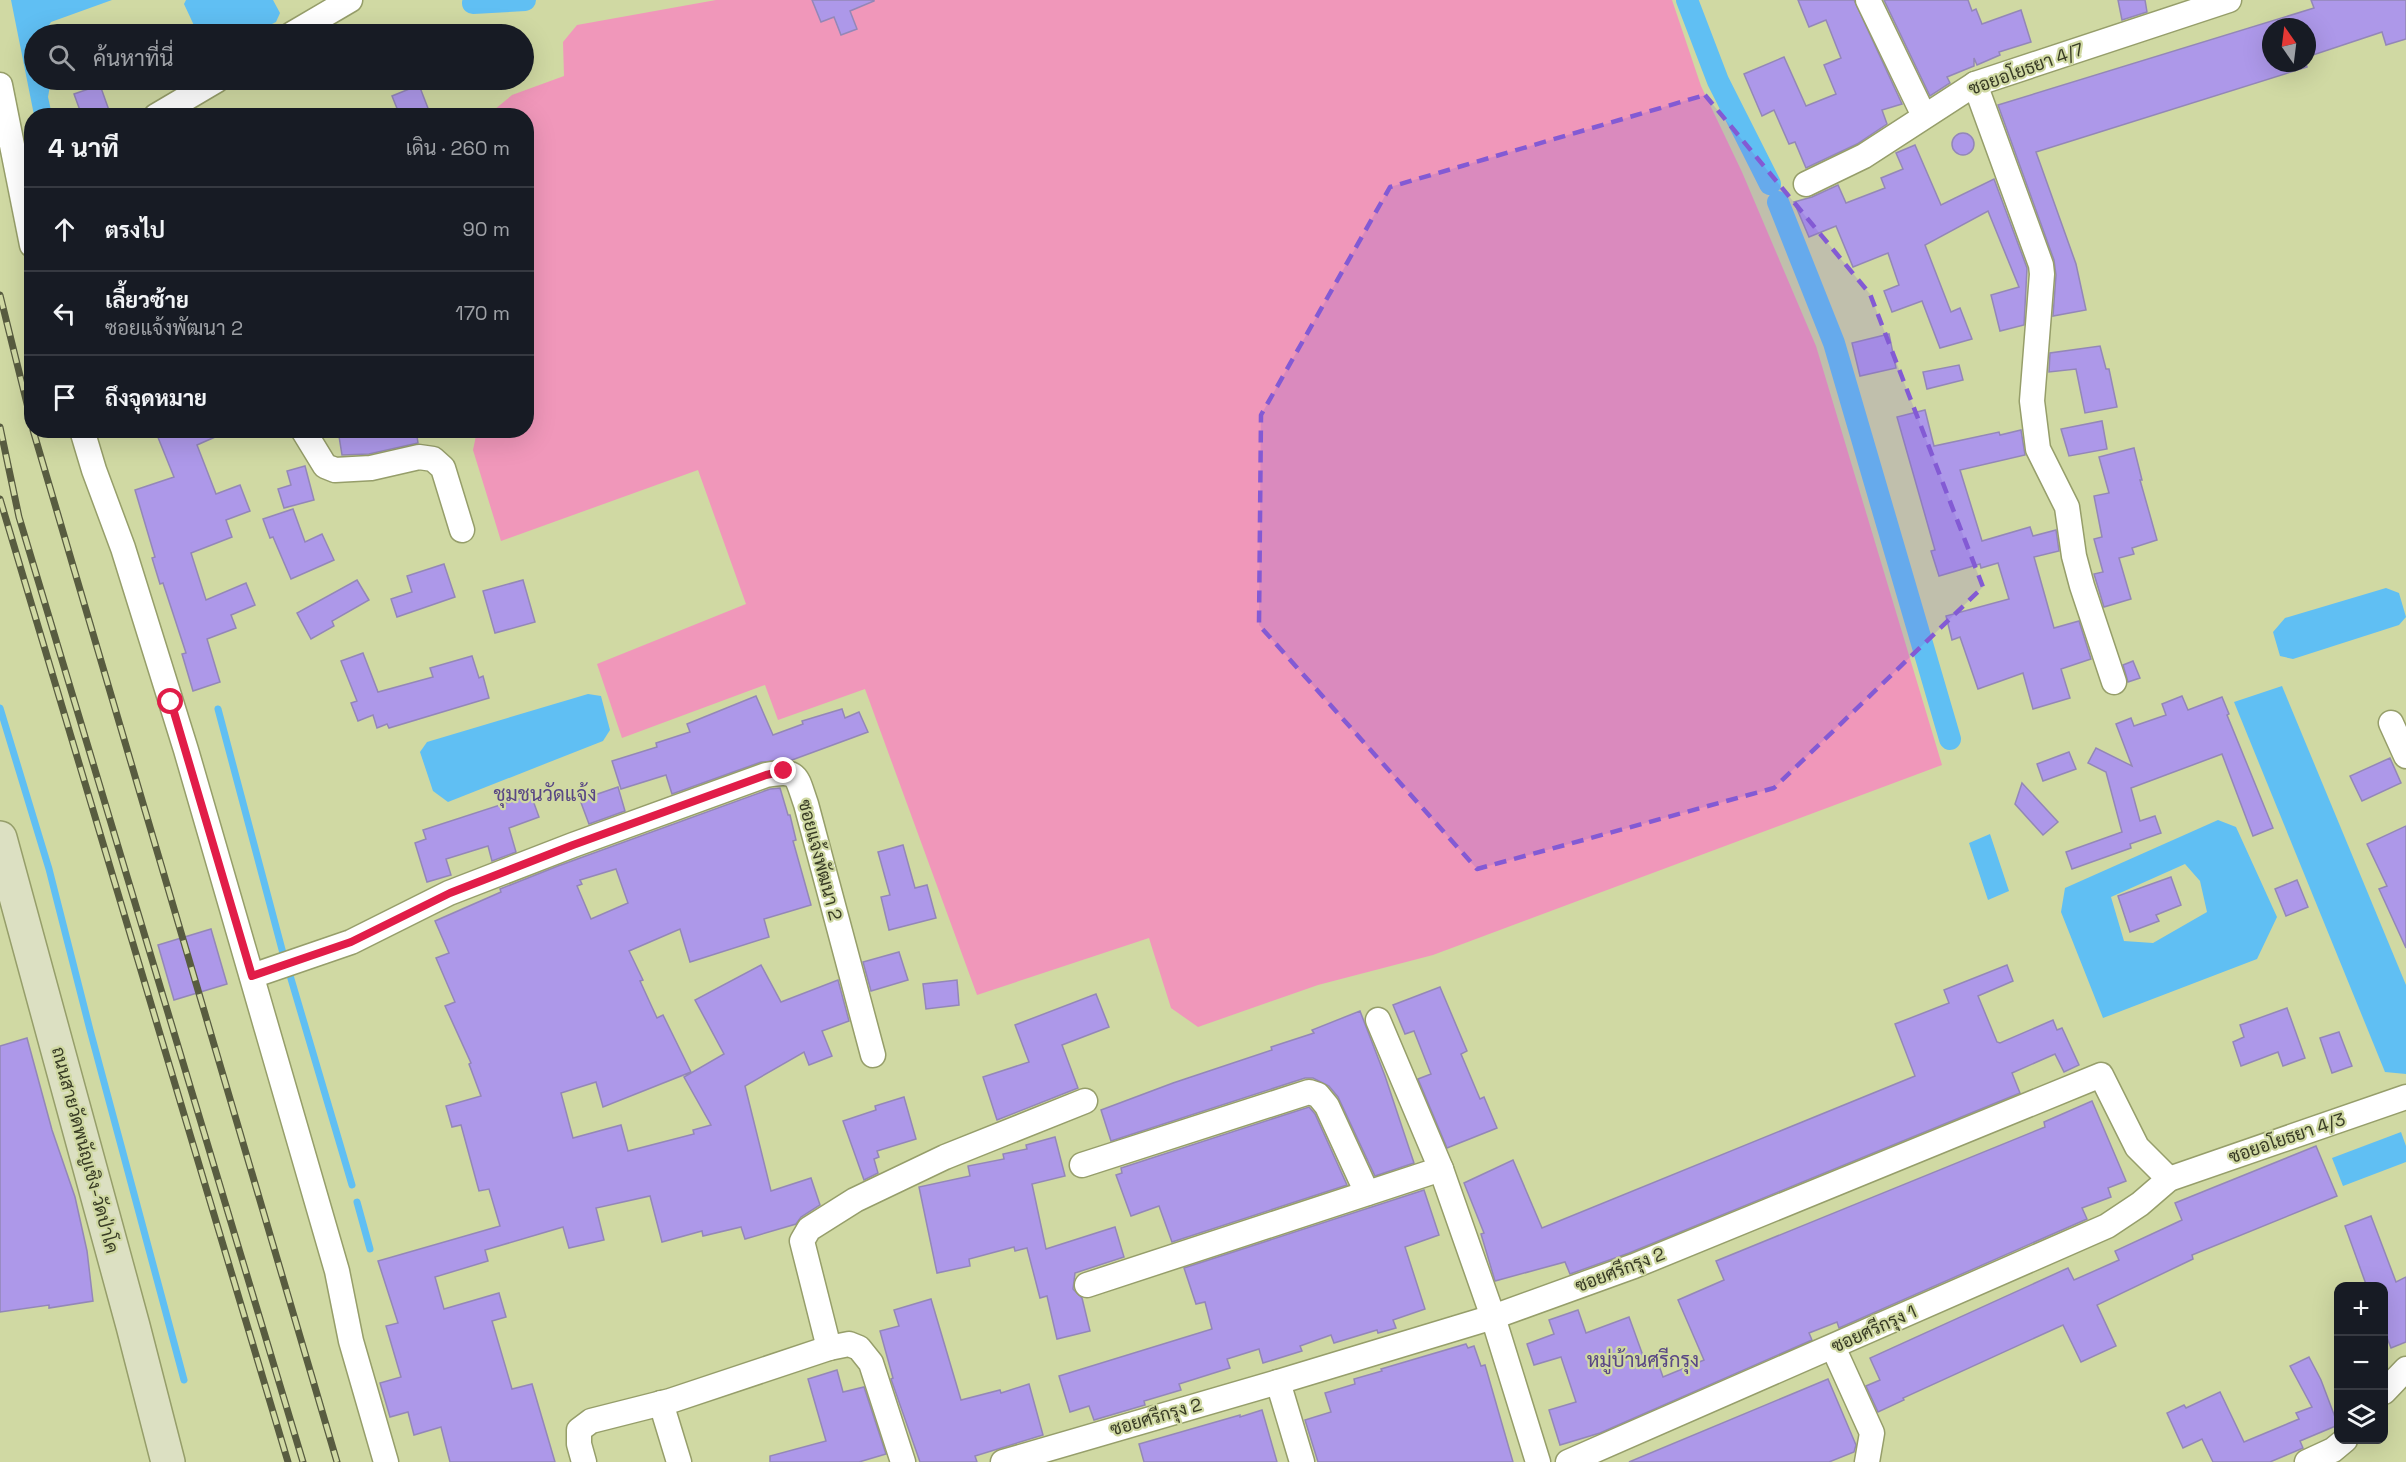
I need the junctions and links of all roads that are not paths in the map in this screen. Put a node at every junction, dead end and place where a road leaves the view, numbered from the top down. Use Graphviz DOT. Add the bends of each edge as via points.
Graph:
graph roads {
  1 [pos="350,0"];
  2 [pos="1868,0"];
  3 [pos="2224,1"];
  4 [pos="309,24"];
  5 [pos="1975,84"];
  6 [pos="0,85"];
  7 [pos="200,90"];
  8 [pos="170,108"];
  9 [pos="1924,116"];
  10 [pos="1806,184"];
  11 [pos="24,185"];
  12 [pos="84,438"];
  13 [pos="308,438"];
  14 [pos="462,530"];
  15 [pos="2114,682"];
  16 [pos="2391,723"];
  17 [pos="2406,756"];
  18 [pos="0,838"];
  19 [pos="8,898"];
  20 [pos="252,976"];
  21 [pos="1378,1020"];
  22 [pos="873,1055"];
  23 [pos="2406,1097"];
  24 [pos="1085,1101"];
  25 [pos="1082,1165"];
  26 [pos="1441,1169"];
  27 [pos="2169,1179"];
  28 [pos="1367,1194"];
  29 [pos="1087,1285"];
  30 [pos="1493,1317"];
  31 [pos="1833,1347"];
  32 [pos="829,1348"];
  33 [pos="2406,1369"];
  34 [pos="1278,1382"];
  35 [pos="2386,1390"];
  36 [pos="661,1403"];
  37 [pos="2340,1444"];
  38 [pos="168,1462"];
  39 [pos="386,1462"];
  40 [pos="584,1462"];
  41 [pos="679,1462"];
  42 [pos="903,1462"];
  43 [pos="1003,1462"];
  44 [pos="1302,1462"];
  45 [pos="1538,1462"];
  46 [pos="1568,1462"];
  47 [pos="1867,1462"];
  48 [pos="2307,1462"];
  1 -- 4 [label="street"];
  2 -- 9 [label="street"];
  3 -- 5 [label="street, ซอยอโยธยา 4/7"];
  5 -- 9 [label="street, ซอยอโยธยา 4/7"];
  5 -- 15 [label="street" via="2041,265 2032,400 2038,449 2067,507 2082,586"];
  6 -- 11 [label="street"];
  7 -- 8 [label="street"];
  9 -- 10 [label="street, ซอยอโยธยา 4/7" via="1864,156"];
  12 -- 20 [label="street" via="186,750"];
  13 -- 14 [label="street" via="325,466 335,470 370,468 419,457 433,459 443,468"];
  16 -- 17 [label="street"];
  18 -- 19 [label="main road, ถนนสายวัดพนัญเชิง-วัดป่าโค"];
  19 -- 38 [label="main road, ถนนสายวัดพนัญเชิง-วัดป่าโค"];
  20 -- 22 [label="street, ซอยแจ้งพัฒนา 2" via="351,942 450,893 563,849 784,771 797,780 806,804"];
  20 -- 39 [label="street" via="337,1271 351,1341"];
  21 -- 26 [label="street"];
  23 -- 27 [label="street, ซอยอโยธยา 4/3"];
  24 -- 32 [label="street" via="945,1157 855,1200 809,1228 802,1241"];
  25 -- 28 [label="street" via="1309,1092 1318,1095 1326,1106"];
  26 -- 28 [label="street"];
  26 -- 30 [label="street"];
  27 -- 30 [label="street, ซอยศรีกรุง 2" via="2137,1147 2101,1075 1634,1266"];
  27 -- 31 [label="street, ซอยศรีกรุง 1" via="2107,1226"];
  28 -- 29 [label="street"];
  30 -- 34 [label="street, ซอยศรีกรุง 2"];
  30 -- 45 [label="street"];
  31 -- 46 [label="street, ซอยศรีกรุง 1"];
  31 -- 47 [label="street" via="1872,1433"];
  32 -- 36 [label="street"];
  32 -- 42 [label="street" via="849,1344 859,1348 871,1363"];
  33 -- 35 [label="street"];
  34 -- 43 [label="street, ซอยศรีกรุง 2"];
  34 -- 44 [label="street"];
  36 -- 40 [label="street" via="591,1421 579,1430"];
  36 -- 41 [label="street"];
  37 -- 48 [label="street"];
}
